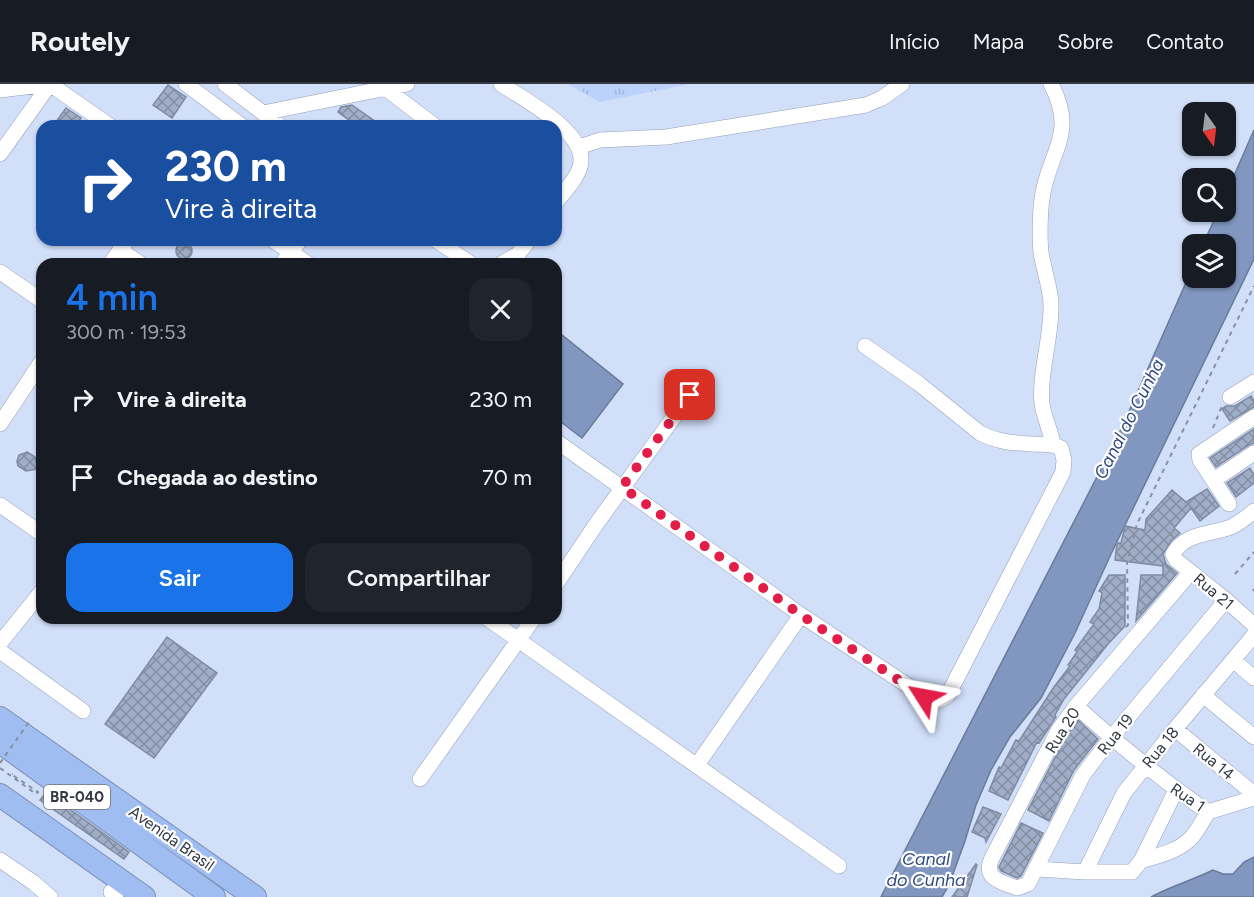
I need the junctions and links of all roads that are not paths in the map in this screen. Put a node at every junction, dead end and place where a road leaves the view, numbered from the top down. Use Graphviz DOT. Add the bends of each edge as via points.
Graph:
graph roads {
  1 [pos="50,84"];
  2 [pos="186,84"];
  3 [pos="225,84"];
  4 [pos="407,84"];
  5 [pos="501,84"];
  6 [pos="902,84"];
  7 [pos="1052,84"];
  8 [pos="385,88"];
  9 [pos="0,90"];
  10 [pos="263,113"];
  11 [pos="101,120"];
  12 [pos="234,120"];
  13 [pos="272,120"];
  14 [pos="427,120"];
  15 [pos="553,120"];
  16 [pos="562,127"];
  17 [pos="579,147"];
  18 [pos="0,154"];
  19 [pos="562,194"];
  20 [pos="125,246"];
  21 [pos="445,246"];
  22 [pos="524,246"];
  23 [pos="136,258"];
  24 [pos="462,258"];
  25 [pos="511,258"];
  26 [pos="0,272"];
  27 [pos="36,297"];
  28 [pos="865,346"];
  29 [pos="36,370"];
  30 [pos="703,377"];
  31 [pos="1253,385"];
  32 [pos="1230,397"];
  33 [pos="1254,417"];
  34 [pos="0,424"];
  35 [pos="1053,444"];
  36 [pos="562,445"];
  37 [pos="1254,453"];
  38 [pos="1214,480"];
  39 [pos="622,487"];
  40 [pos="1229,504"];
  41 [pos="0,505"];
  42 [pos="1254,511"];
  43 [pos="36,530"];
  44 [pos="1191,572"];
  45 [pos="562,575"];
  46 [pos="36,598"];
  47 [pos="1226,600"];
  48 [pos="801,615"];
  49 [pos="496,624"];
  50 [pos="530,624"];
  51 [pos="1254,625"];
  52 [pos="1254,635"];
  53 [pos="519,640"];
  54 [pos="0,643"];
  55 [pos="0,651"];
  56 [pos="1233,660"];
  57 [pos="1254,678"];
  58 [pos="1203,695"];
  59 [pos="1076,706"];
  60 [pos="83,711"];
  61 [pos="0,718"];
  62 [pos="1175,729"];
  63 [pos="1254,737"];
  64 [pos="1111,738"];
  65 [pos="0,742"];
  66 [pos="697,765"];
  67 [pos="1146,765"];
  68 [pos="420,779"];
  69 [pos="1176,790"];
  70 [pos="0,795"];
  71 [pos="1254,796"];
  72 [pos="1208,812"];
  73 [pos="0,814"];
  74 [pos="154,853"];
  75 [pos="0,861"];
  76 [pos="1141,861"];
  77 [pos="839,866"];
  78 [pos="1037,869"];
  79 [pos="1085,872"];
  80 [pos="1028,884"];
  81 [pos="115,896"];
  82 [pos="50,897"];
  83 [pos="144,897"];
  84 [pos="214,897"];
  85 [pos="239,897"];
  86 [pos="255,897"];
  1 -- 9 [label="street"];
  1 -- 11 [label="street"];
  1 -- 18 [label="street"];
  2 -- 12 [label="street"];
  3 -- 10 [label="street"];
  4 -- 8 [label="street"];
  5 -- 15 [label="street"];
  6 -- 17 [label="street" via="866,105 666,137 600,140"];
  7 -- 35 [label="street" via="1062,117 1061,141 1042,199 1041,256 1051,301 1042,406"];
  8 -- 10 [label="street"];
  8 -- 14 [label="street"];
  10 -- 13 [label="street"];
  16 -- 17 [label="street"];
  17 -- 19 [label="street" via="580,166"];
  20 -- 23 [label="street"];
  21 -- 24 [label="street"];
  22 -- 25 [label="street"];
  26 -- 27 [label="street"];
  28 -- 35 [label="street" via="991,439"];
  29 -- 34 [label="street"];
  30 -- 39 [label="street"];
  31 -- 32 [label="street"];
  33 -- 38 [label="street" via="1200,454"];
  35 -- 48 [label="street" via="1062,453 1063,472 948,695 941,700 924,697"];
  36 -- 39 [label="street"];
  37 -- 38 [label="street"];
  38 -- 40 [label="street"];
  39 -- 45 [label="street"];
  39 -- 48 [label="street"];
  41 -- 43 [label="street"];
  42 -- 44 [label="street, Rua 21" via="1234,526 1184,541 1173,557"];
  44 -- 47 [label="street, Rua 21"];
  44 -- 59 [label="street, Rua 20"];
  46 -- 54 [label="street"];
  47 -- 51 [label="street, Rua 21"];
  47 -- 64 [label="street, Rua 19"];
  48 -- 66 [label="street"];
  49 -- 53 [label="street"];
  50 -- 53 [label="street"];
  52 -- 56 [label="street, Rua 18"];
  53 -- 66 [label="street"];
  53 -- 68 [label="street"];
  55 -- 60 [label="street"];
  56 -- 57 [label="street"];
  56 -- 58 [label="street, Rua 18"];
  58 -- 62 [label="street, Rua 18"];
  58 -- 63 [label="street"];
  59 -- 64 [label="street, Rua 1"];
  59 -- 80 [label="street, Rua 20" via="1058,732 988,866 991,876 1000,881 1017,888"];
  61 -- 86 [label="highway, Avenida Brasil"];
  62 -- 67 [label="street, Rua 18"];
  62 -- 71 [label="street, Rua 14"];
  64 -- 67 [label="street, Rua 1"];
  64 -- 78 [label="street, Rua 19" via="1083,775"];
  65 -- 74 [label="highway, Avenida Brasil / BR-040"];
  66 -- 77 [label="street"];
  67 -- 69 [label="street, Rua 1"];
  67 -- 79 [label="street, Rua 18" via="1124,793"];
  69 -- 72 [label="street, Rua 1"];
  69 -- 76 [label="street"];
  70 -- 83 [label="highway, BR-040"];
  71 -- 72 [label="street, Rua 1"];
  72 -- 76 [label="street" via="1191,839 1174,850"];
  73 -- 81 [label="highway"];
  74 -- 84 [label="highway, Avenida Brasil / BR-040"];
  74 -- 85 [label="highway"];
  75 -- 82 [label="street"];
  76 -- 79 [label="street" via="1129,873"];
  78 -- 79 [label="street"];
  78 -- 80 [label="street, Rua 19"];
}
